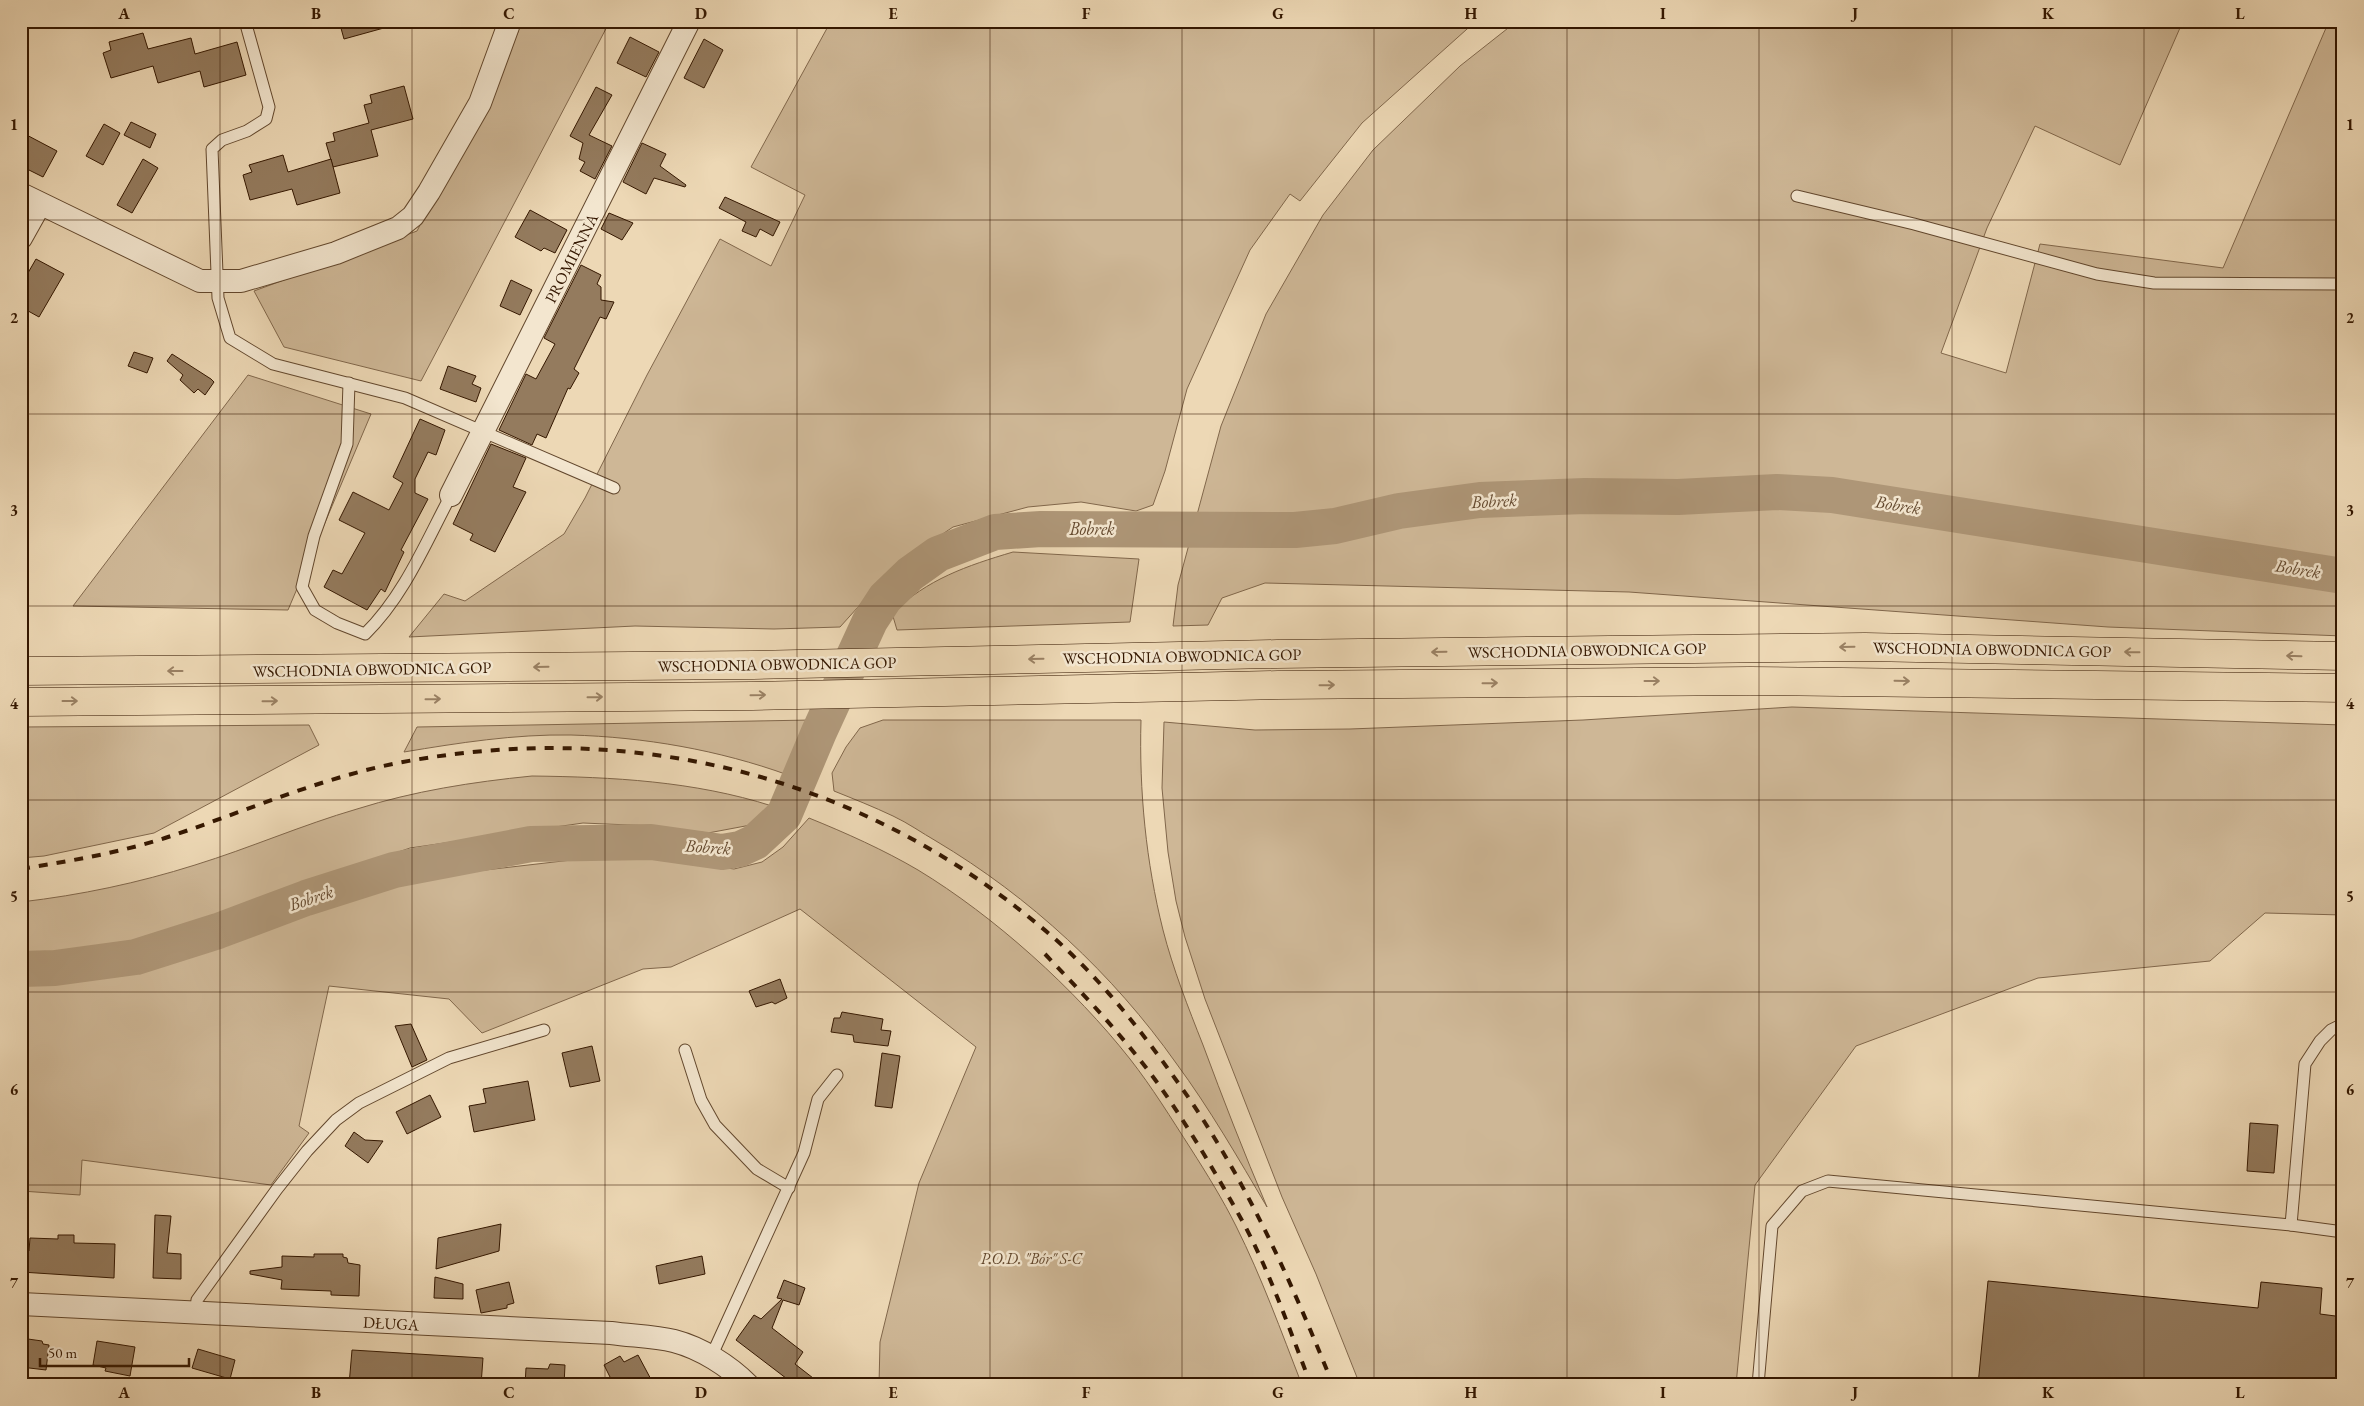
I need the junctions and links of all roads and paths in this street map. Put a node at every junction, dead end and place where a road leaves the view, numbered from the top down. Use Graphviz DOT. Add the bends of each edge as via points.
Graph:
graph roads {
  1 [pos="245,21"];
  2 [pos="510,21"];
  3 [pos="689,21"];
  4 [pos="1797,196"];
  5 [pos="30,199"];
  6 [pos="21,238"];
  7 [pos="217,283"];
  8 [pos="2343,284"];
  9 [pos="348,383"];
  10 [pos="484,432"];
  11 [pos="614,488"];
  12 [pos="451,495"];
  13 [pos="2343,656"];
  14 [pos="21,671"];
  15 [pos="2343,688"];
  16 [pos="21,702"];
  17 [pos="2343,1024"];
  18 [pos="544,1030"];
  19 [pos="685,1050"];
  20 [pos="837,1075"];
  21 [pos="789,1188"];
  22 [pos="2291,1225"];
  23 [pos="2343,1232"];
  24 [pos="21,1304"];
  25 [pos="195,1314"];
  26 [pos="710,1358"];
  27 [pos="748,1385"];
  28 [pos="1758,1385"];
  1 -- 7 [label="lane" via="269,107 266,118 246,131 222,140 212,149"];
  2 -- 7 [label="street" via="480,103 413,216 398,228 336,253 241,281"];
  3 -- 10 [label="street, PROMIENNA"];
  4 -- 8 [label="lane" via="1924,226 2097,274 2145,282"];
  5 -- 6 [label="street"];
  5 -- 7 [label="street" via="200,281"];
  7 -- 9 [label="lane" via="230,338 273,364"];
  9 -- 10 [label="lane" via="405,398"];
  9 -- 12 [label="lane" via="347,444 314,536 302,587 315,610 365,634 380,619 408,577"];
  10 -- 11 [label="lane"];
  10 -- 12 [label="street, PROMIENNA"];
  13 -- 14 [label="highway, WSCHODNIA OBWODNICA GOP, one-way" via="1865,647 1277,654 754,665"];
  16 -- 15 [label="highway, WSCHODNIA OBWODNICA GOP, one-way" via="752,696 1278,685 1890,681"];
  17 -- 22 [label="lane" via="2320,1041 2305,1064"];
  18 -- 25 [label="lane" via="449,1058 359,1103 336,1120 277,1189 197,1300"];
  19 -- 21 [label="lane" via="701,1100 716,1125 757,1169"];
  20 -- 21 [label="lane" via="818,1099 804,1153"];
  21 -- 26 [label="lane"];
  22 -- 23 [label="lane"];
  22 -- 28 [label="lane" via="1828,1181 1802,1191 1772,1226"];
  24 -- 25 [label="street, DŁUGA"];
  25 -- 26 [label="street, DŁUGA" via="612,1333 675,1341"];
  26 -- 27 [label="street, DŁUGA"];
}
